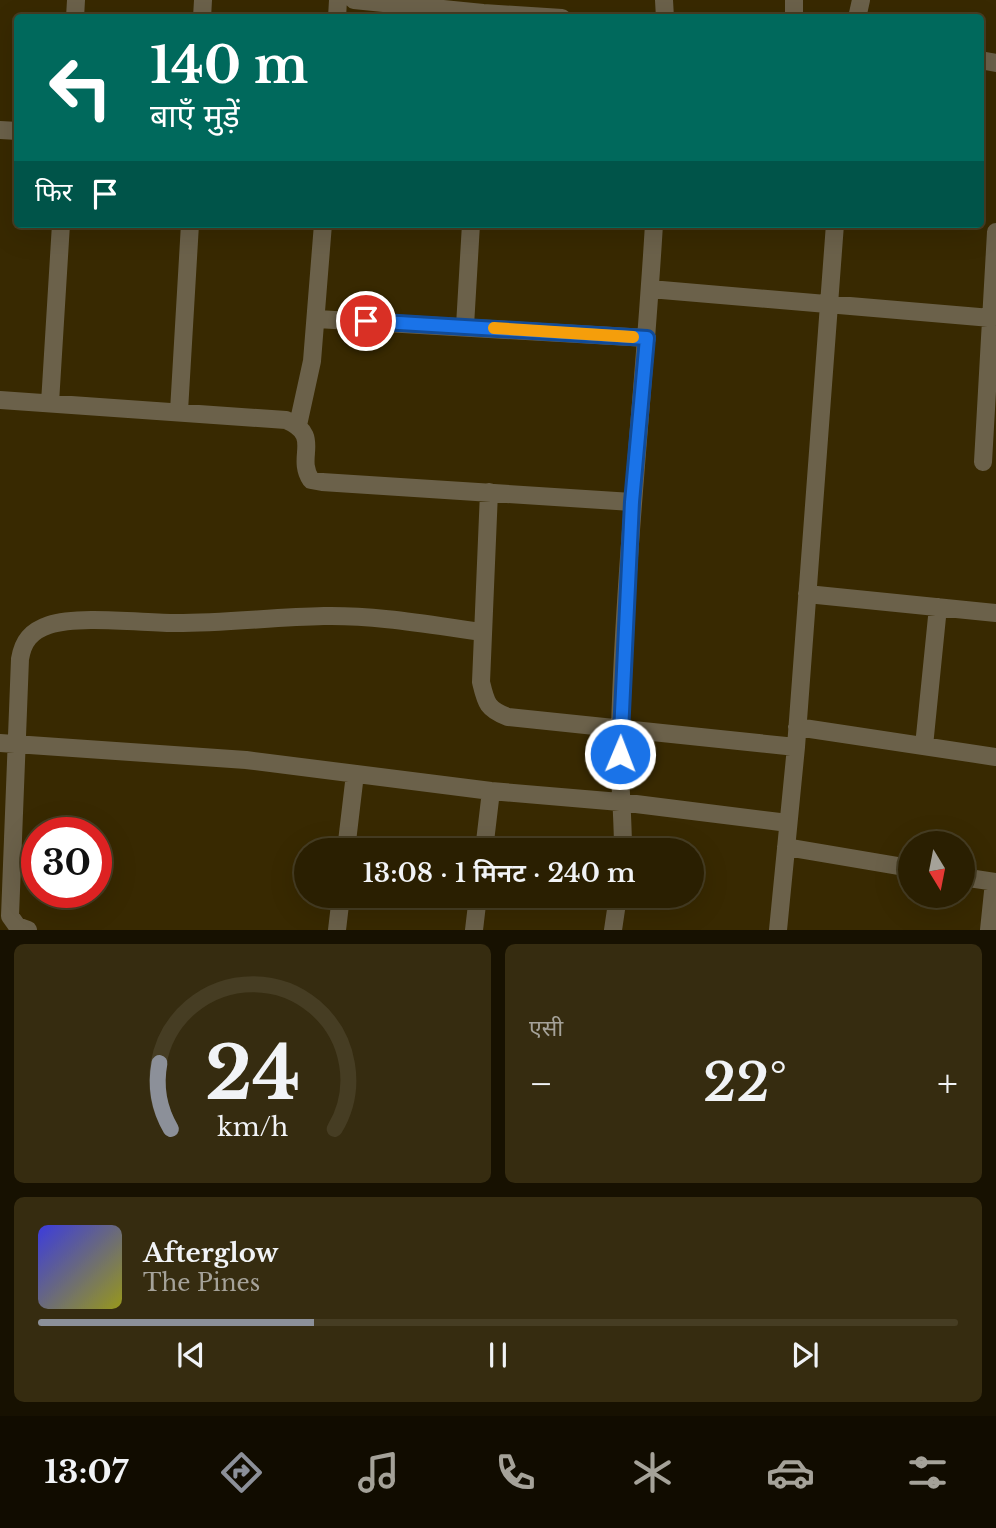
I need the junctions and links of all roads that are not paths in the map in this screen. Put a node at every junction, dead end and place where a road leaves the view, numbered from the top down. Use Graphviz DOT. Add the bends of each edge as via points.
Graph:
graph roads {
  1 [pos="354,0"];
  2 [pos="474,14"];
  3 [pos="61,228"];
  4 [pos="190,228"];
  5 [pos="323,228"];
  6 [pos="471,228"];
  7 [pos="654,228"];
  8 [pos="835,228"];
  9 [pos="996,232"];
  10 [pos="650,289"];
  11 [pos="829,305"];
  12 [pos="991,317"];
  13 [pos="317,318"];
  14 [pos="465,326"];
  15 [pos="647,338"];
  16 [pos="0,400"];
  17 [pos="50,403"];
  18 [pos="179,411"];
  19 [pos="298,425"];
  20 [pos="983,462"];
  21 [pos="489,492"];
  22 [pos="632,502"];
  23 [pos="807,593"];
  24 [pos="939,607"];
  25 [pos="996,613"];
  26 [pos="483,632"];
  27 [pos="797,727"];
  28 [pos="620,730"];
  29 [pos="9,744"];
  30 [pos="924,746"];
  31 [pos="796,747"];
  32 [pos="996,757"];
  33 [pos="355,774"];
  34 [pos="491,791"];
  35 [pos="620,802"];
  36 [pos="788,823"];
  37 [pos="347,838"];
  38 [pos="485,838"];
  39 [pos="622,838"];
  40 [pos="786,847"];
  41 [pos="898,866"];
  42 [pos="975,879"];
  43 [pos="995,882"];
  44 [pos="340,908"];
  45 [pos="477,908"];
  46 [pos="617,908"];
  47 [pos="29,929"];
  48 [pos="337,929"];
  49 [pos="474,929"];
  50 [pos="614,929"];
  51 [pos="778,929"];
  52 [pos="989,929"];
  1 -- 2 [label="street"];
  3 -- 17 [label="street"];
  4 -- 18 [label="street"];
  5 -- 13 [label="street"];
  6 -- 14 [label="street"];
  7 -- 10 [label="street"];
  8 -- 11 [label="street"];
  9 -- 12 [label="street"];
  10 -- 11 [label="street"];
  10 -- 15 [label="street"];
  11 -- 12 [label="street"];
  11 -- 23 [label="street"];
  12 -- 20 [label="street"];
  13 -- 14 [label="street"];
  13 -- 19 [label="street"];
  14 -- 15 [label="street"];
  15 -- 22 [label="street"];
  16 -- 17 [label="street"];
  17 -- 18 [label="street"];
  18 -- 19 [label="street" via="286,420"];
  19 -- 21 [label="street" via="307,440 311,480"];
  21 -- 22 [label="street"];
  21 -- 26 [label="street"];
  22 -- 28 [label="street"];
  23 -- 24 [label="street"];
  23 -- 27 [label="street"];
  24 -- 25 [label="street"];
  24 -- 30 [label="street"];
  26 -- 28 [label="street" via="481,682 492,710 508,717"];
  26 -- 29 [label="street" via="326,616 49,625 22,645"];
  27 -- 30 [label="street"];
  27 -- 31 [label="street"];
  28 -- 31 [label="street"];
  28 -- 35 [label="street"];
  29 -- 33 [label="street" via="246,761"];
  29 -- 47 [label="street" via="10,916 17,926"];
  30 -- 32 [label="street"];
  31 -- 36 [label="street"];
  33 -- 34 [label="street"];
  33 -- 37 [label="street"];
  34 -- 35 [label="street"];
  34 -- 38 [label="street"];
  35 -- 36 [label="street"];
  35 -- 39 [label="street"];
  36 -- 40 [label="street"];
  40 -- 41 [label="street"];
  40 -- 51 [label="street"];
  42 -- 43 [label="street"];
  43 -- 52 [label="street"];
  44 -- 48 [label="street"];
  45 -- 49 [label="street"];
  46 -- 50 [label="street"];
}
